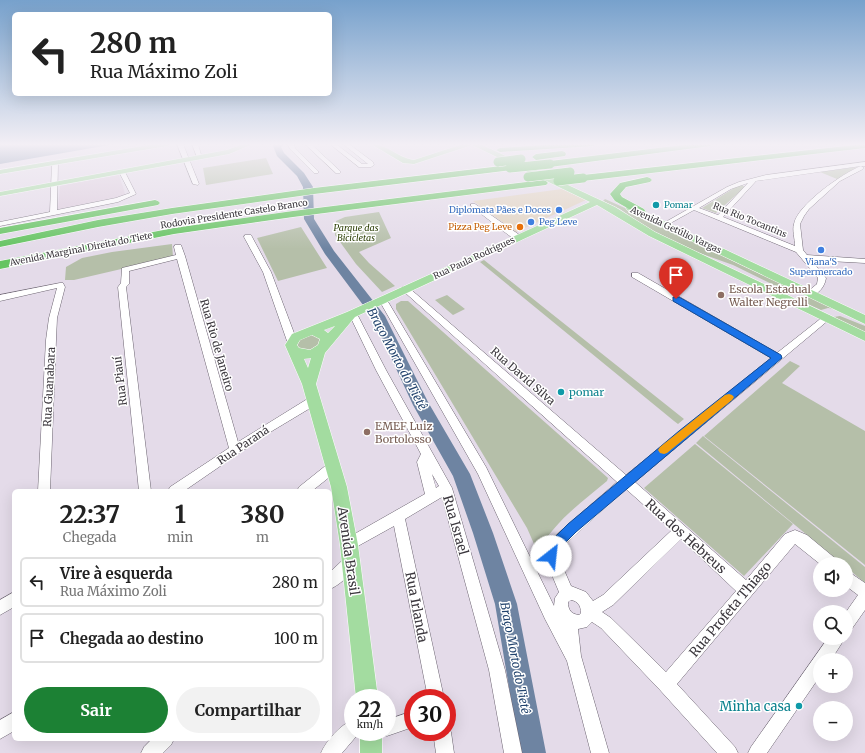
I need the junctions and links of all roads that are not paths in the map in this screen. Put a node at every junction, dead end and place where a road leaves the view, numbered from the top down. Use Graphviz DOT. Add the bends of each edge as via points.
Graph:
graph roads {
  1 [pos="55,179"];
  2 [pos="82,179"];
  3 [pos="126,179"];
  4 [pos="194,179"];
  5 [pos="373,179"];
  6 [pos="394,179"];
  7 [pos="513,179"];
  8 [pos="548,179"];
  9 [pos="565,179"];
  10 [pos="574,179"];
  11 [pos="654,179"];
  12 [pos="760,179"];
  13 [pos="831,179"];
  14 [pos="754,180"];
  15 [pos="55,184"];
  16 [pos="196,184"];
  17 [pos="323,186"];
  18 [pos="0,194"];
  19 [pos="289,200"];
  20 [pos="167,201"];
  21 [pos="596,202"];
  22 [pos="326,205"];
  23 [pos="473,205"];
  24 [pos="694,208"];
  25 [pos="53,214"];
  26 [pos="642,214"];
  27 [pos="719,218"];
  28 [pos="0,224"];
  29 [pos="665,224"];
  30 [pos="0,230"];
  31 [pos="0,237"];
  32 [pos="248,237"];
  33 [pos="518,238"];
  34 [pos="0,244"];
  35 [pos="799,250"];
  36 [pos="179,252"];
  37 [pos="0,257"];
  38 [pos="700,257"];
  39 [pos="805,257"];
  40 [pos="865,261"];
  41 [pos="0,266"];
  42 [pos="635,275"];
  43 [pos="405,289"];
  44 [pos="810,293"];
  45 [pos="0,298"];
  46 [pos="380,301"];
  47 [pos="354,314"];
  48 [pos="826,318"];
  49 [pos="865,320"];
  50 [pos="865,323"];
  51 [pos="865,337"];
  52 [pos="299,340"];
  53 [pos="323,347"];
  54 [pos="778,358"];
  55 [pos="309,384"];
  56 [pos="313,400"];
  57 [pos="236,449"];
  58 [pos="426,454"];
  59 [pos="333,467"];
  60 [pos="626,482"];
  61 [pos="446,488"];
  62 [pos="44,489"];
  63 [pos="145,489"];
  64 [pos="177,489"];
  65 [pos="306,489"];
  66 [pos="432,496"];
  67 [pos="398,516"];
  68 [pos="681,530"];
  69 [pos="350,553"];
  70 [pos="823,557"];
  71 [pos="332,579"];
  72 [pos="853,582"];
  73 [pos="746,590"];
  74 [pos="865,592"];
  75 [pos="567,594"];
  76 [pos="865,597"];
  77 [pos="12,600"];
  78 [pos="0,608"];
  79 [pos="589,612"];
  80 [pos="853,615"];
  81 [pos="568,620"];
  82 [pos="573,656"];
  83 [pos="813,673"];
  84 [pos="666,684"];
  85 [pos="366,689"];
  86 [pos="434,689"];
  87 [pos="12,722"];
  88 [pos="0,731"];
  89 [pos="163,741"];
  90 [pos="356,741"];
  91 [pos="443,741"];
  92 [pos="150,753"];
  93 [pos="330,753"];
  94 [pos="445,753"];
  95 [pos="513,753"];
  96 [pos="600,753"];
  97 [pos="729,753"];
  98 [pos="758,753"];
  1 -- 15 [label="street"];
  2 -- 15 [label="main road"];
  3 -- 25 [label="street" via="133,192 129,197"];
  4 -- 16 [label="street"];
  5 -- 17 [label="highway, bridge"];
  6 -- 17 [label="highway, Rodovia Presidente Castelo Branco, bridge"];
  7 -- 22 [label="highway, bridge"];
  8 -- 21 [label="main road, Avenida Getúlio Vargas"];
  9 -- 26 [label="main road, Avenida Getúlio Vargas"];
  10 -- 22 [label="highway, Avenida Marginal Direita do Tiete, bridge"];
  11 -- 26 [label="highway" via="623,185 616,192 616,196"];
  12 -- 14 [label="street"];
  13 -- 35 [label="street" via="797,224"];
  14 -- 24 [label="street" via="735,185"];
  14 -- 27 [label="street"];
  15 -- 18 [label="main road"];
  15 -- 25 [label="street"];
  17 -- 19 [label="highway, Rodovia Presidente Castelo Branco"];
  19 -- 20 [label="highway"];
  19 -- 22 [label="highway, Avenida Marginal Direita do Tiete"];
  19 -- 34 [label="highway, Rodovia Presidente Castelo Branco" via="139,216"];
  19 -- 37 [label="highway, Rodovia Presidente Castelo Branco"];
  19 -- 41 [label="highway, Avenida Marginal Direita do Tiete" via="160,234"];
  20 -- 30 [label="highway"];
  20 -- 31 [label="highway" via="154,206"];
  21 -- 33 [label="main road, Rua Paula Rodrigues"];
  21 -- 38 [label="main road, Avenida Getúlio Vargas" via="620,213 652,234"];
  23 -- 33 [label="street"];
  24 -- 27 [label="street, Rua Rio Tocantins"];
  24 -- 29 [label="street"];
  25 -- 28 [label="street"];
  26 -- 29 [label="main road, Avenida Getúlio Vargas"];
  27 -- 35 [label="street, Rua Rio Tocantins"];
  29 -- 44 [label="main road, Avenida Getúlio Vargas"];
  32 -- 52 [label="street, Avenida Brasil" via="267,272 286,324"];
  33 -- 43 [label="main road, Rua Paula Rodrigues"];
  35 -- 39 [label="street"];
  36 -- 57 [label="street, Rua Rio de Janeiro"];
  36 -- 63 [label="street, Rua Piauí" via="125,270 125,284 122,287"];
  38 -- 44 [label="main road" via="786,293"];
  38 -- 48 [label="main road, Avenida Getúlio Vargas"];
  39 -- 40 [label="street"];
  39 -- 44 [label="street" via="822,278 821,285"];
  42 -- 54 [label="street"];
  43 -- 46 [label="main road, Rua Paula Rodrigues"];
  43 -- 60 [label="street, Rua David Silva"];
  44 -- 49 [label="main road, Avenida Getúlio Vargas"];
  45 -- 62 [label="street, Rua Guanabara" via="60,285 61,288 53,318"];
  46 -- 47 [label="main road, Rua Paula Rodrigues"];
  46 -- 82 [label="street" via="482,471 550,614"];
  47 -- 52 [label="main road, Rua Paula Rodrigues"];
  47 -- 53 [label="main road, Rua Paula Rodrigues"];
  47 -- 58 [label="street, Rua Israel"];
  48 -- 50 [label="main road" via="834,313 842,314"];
  48 -- 51 [label="main road, Avenida Getúlio Vargas"];
  48 -- 54 [label="street"];
  52 -- 53 [label="main road" via="304,355 310,355"];
  52 -- 53 [label="main road" via="321,333 326,339"];
  52 -- 55 [label="main road, Avenida Brasil"];
  53 -- 55 [label="main road"];
  54 -- 60 [label="street"];
  55 -- 56 [label="main road, Avenida Brasil"];
  56 -- 57 [label="street, Rua Paraná"];
  56 -- 59 [label="main road, Avenida Brasil"];
  57 -- 64 [label="street, Rua Paraná"];
  58 -- 61 [label="street, Rua Israel"];
  58 -- 66 [label="street" via="423,462"];
  59 -- 65 [label="street"];
  59 -- 69 [label="main road, Avenida Brasil"];
  60 -- 68 [label="street, Rua dos Hebreus"];
  60 -- 75 [label="street" via="553,547 551,556"];
  61 -- 66 [label="street"];
  61 -- 95 [label="street, Rua Israel" via="497,670"];
  66 -- 67 [label="street"];
  67 -- 69 [label="street"];
  67 -- 86 [label="street, Rua Irlanda"];
  68 -- 73 [label="street, Rua dos Hebreus"];
  68 -- 79 [label="street" via="608,600"];
  69 -- 71 [label="street"];
  69 -- 85 [label="main road, Avenida Brasil"];
  70 -- 73 [label="street, Rua Profeta Thiago" via="795,536"];
  72 -- 74 [label="street"];
  73 -- 84 [label="street, Rua Profeta Thiago"];
  75 -- 79 [label="street" via="574,593 583,598"];
  75 -- 81 [label="street" via="562,598 560,607"];
  76 -- 80 [label="street"];
  77 -- 78 [label="street"];
  79 -- 81 [label="street" via="582,622"];
  79 -- 84 [label="street" via="606,624"];
  81 -- 82 [label="street"];
  82 -- 96 [label="street"];
  83 -- 98 [label="street"];
  84 -- 97 [label="street"];
  87 -- 88 [label="street"];
  89 -- 92 [label="street"];
  90 -- 93 [label="street"];
  91 -- 94 [label="street"];
}
